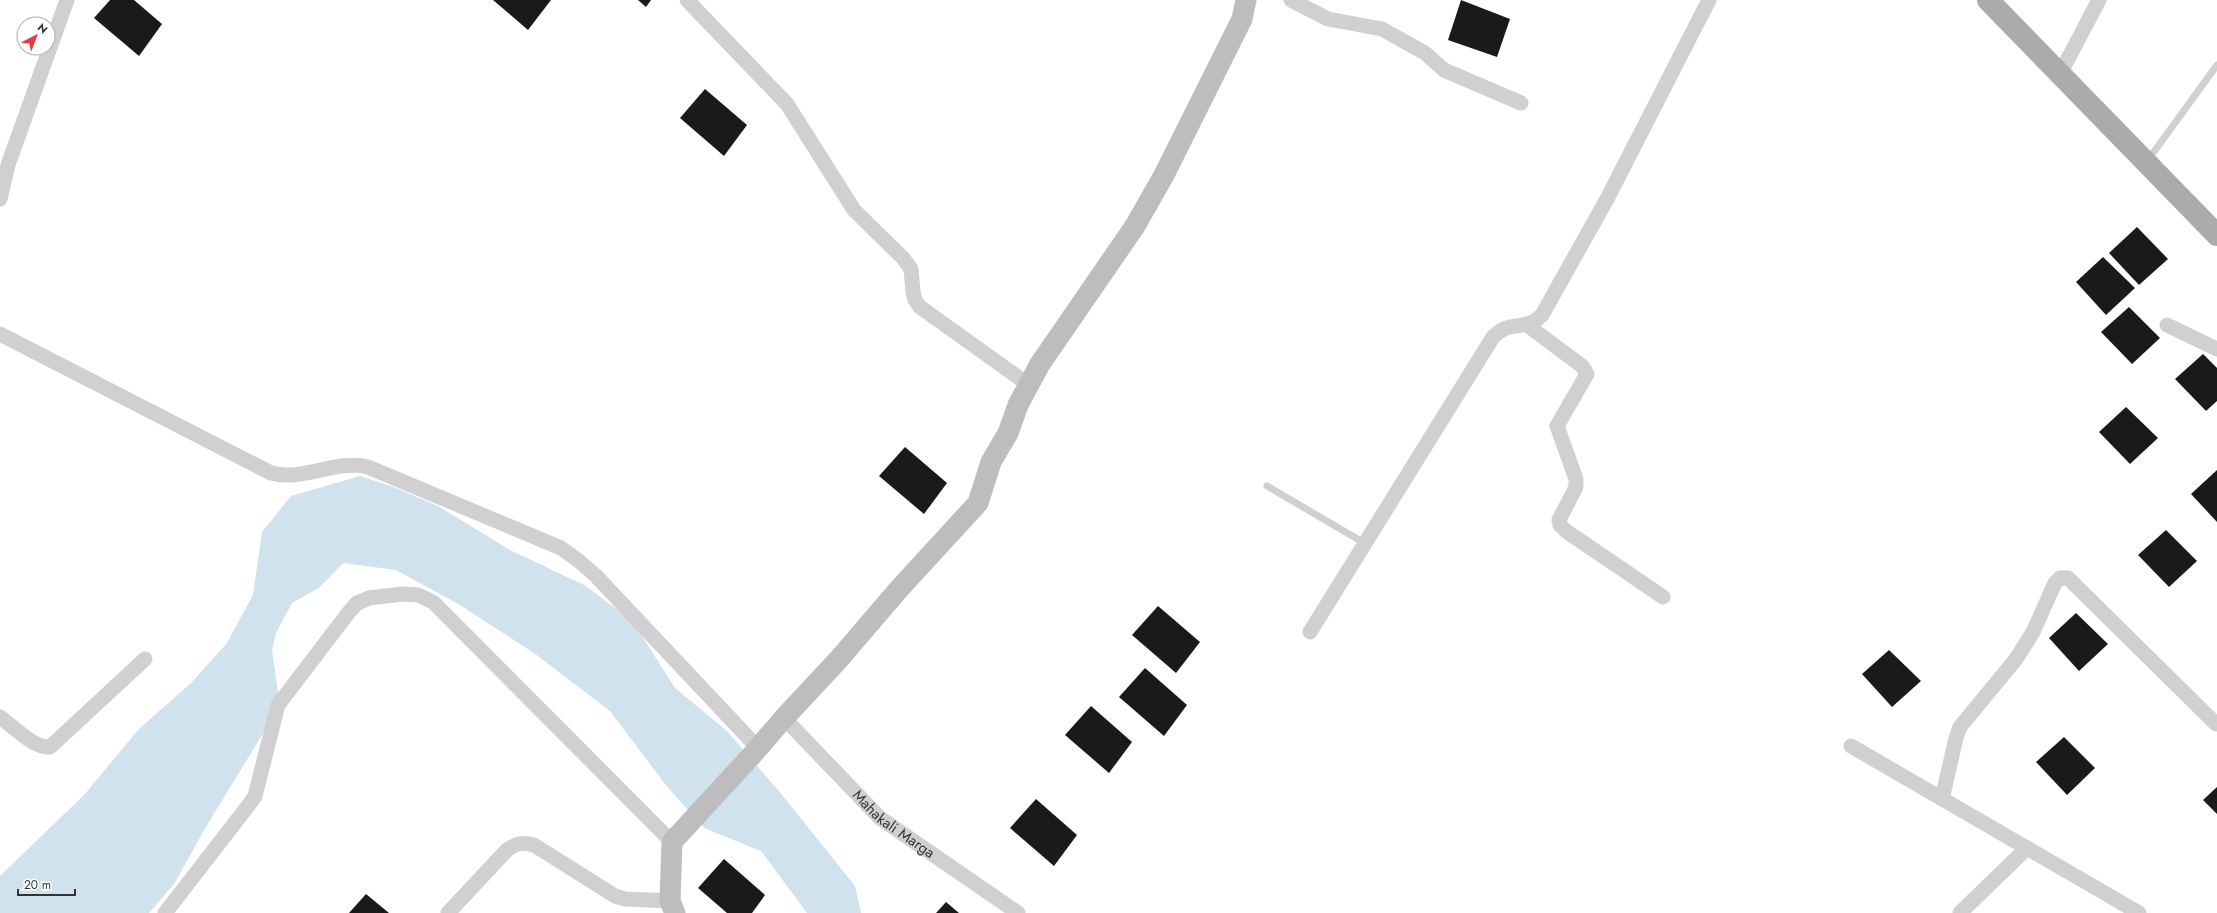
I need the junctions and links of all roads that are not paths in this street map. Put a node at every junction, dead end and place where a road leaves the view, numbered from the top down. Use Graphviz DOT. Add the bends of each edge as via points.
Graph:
graph roads {
  1 [pos="67,0"];
  2 [pos="687,0"];
  3 [pos="1246,0"];
  4 [pos="1291,0"];
  5 [pos="1709,0"];
  6 [pos="1988,0"];
  7 [pos="2099,0"];
  8 [pos="2217,65"];
  9 [pos="2060,74"];
  10 [pos="1521,103"];
  11 [pos="2147,162"];
  12 [pos="4,164"];
  13 [pos="0,199"];
  14 [pos="2217,235"];
  15 [pos="1527,325"];
  16 [pos="2168,326"];
  17 [pos="0,334"];
  18 [pos="2217,349"];
  19 [pos="1029,385"];
  20 [pos="1267,486"];
  21 [pos="1366,544"];
  22 [pos="1662,597"];
  23 [pos="1310,632"];
  24 [pos="145,659"];
  25 [pos="0,717"];
  26 [pos="784,718"];
  27 [pos="2216,724"];
  28 [pos="1851,746"];
  29 [pos="755,752"];
  30 [pos="1942,799"];
  31 [pos="672,842"];
  32 [pos="2027,848"];
  33 [pos="673,907"];
  34 [pos="165,913"];
  35 [pos="448,913"];
  36 [pos="1018,913"];
  37 [pos="1960,913"];
  38 [pos="2139,913"];
  1 -- 12 [label="street"];
  2 -- 19 [label="street" via="787,104 854,210 904,258 911,269 913,292 920,307"];
  3 -- 19 [label="main road" via="1242,19 1161,181 1135,226 1040,364"];
  4 -- 10 [label="street" via="1328,19 1382,29 1425,53 1444,70"];
  5 -- 15 [label="street" via="1607,199 1542,315 1534,323"];
  6 -- 9 [label="main road"];
  7 -- 9 [label="street"];
  8 -- 11 [label="lane"];
  9 -- 11 [label="main road"];
  11 -- 14 [label="main road"];
  12 -- 13 [label="street"];
  15 -- 21 [label="street" via="1509,326 1493,337"];
  15 -- 22 [label="street" via="1582,366 1587,374 1557,426 1576,479 1576,487 1559,520 1560,525"];
  16 -- 18 [label="street"];
  17 -- 29 [label="street" via="271,473 281,476 294,475 348,464 368,467 561,548 596,576"];
  19 -- 26 [label="main road" via="1018,405 1008,433 991,462 978,503"];
  20 -- 21 [label="lane"];
  21 -- 23 [label="street"];
  24 -- 25 [label="street" via="50,747 43,748 36,744"];
  26 -- 29 [label="main road"];
  26 -- 36 [label="street, Mahakali Marga" via="880,818"];
  27 -- 30 [label="street" via="2068,578 2060,578 2055,582 2033,632 2016,659 1960,727"];
  28 -- 30 [label="street"];
  29 -- 31 [label="main road"];
  30 -- 32 [label="street"];
  31 -- 33 [label="main road"];
  31 -- 34 [label="street" via="433,602 418,595 403,594 369,598 357,603 348,612 278,705 255,796"];
  32 -- 37 [label="street"];
  32 -- 38 [label="street"];
  33 -- 35 [label="street" via="615,896 534,845 522,842 507,850"];
}
